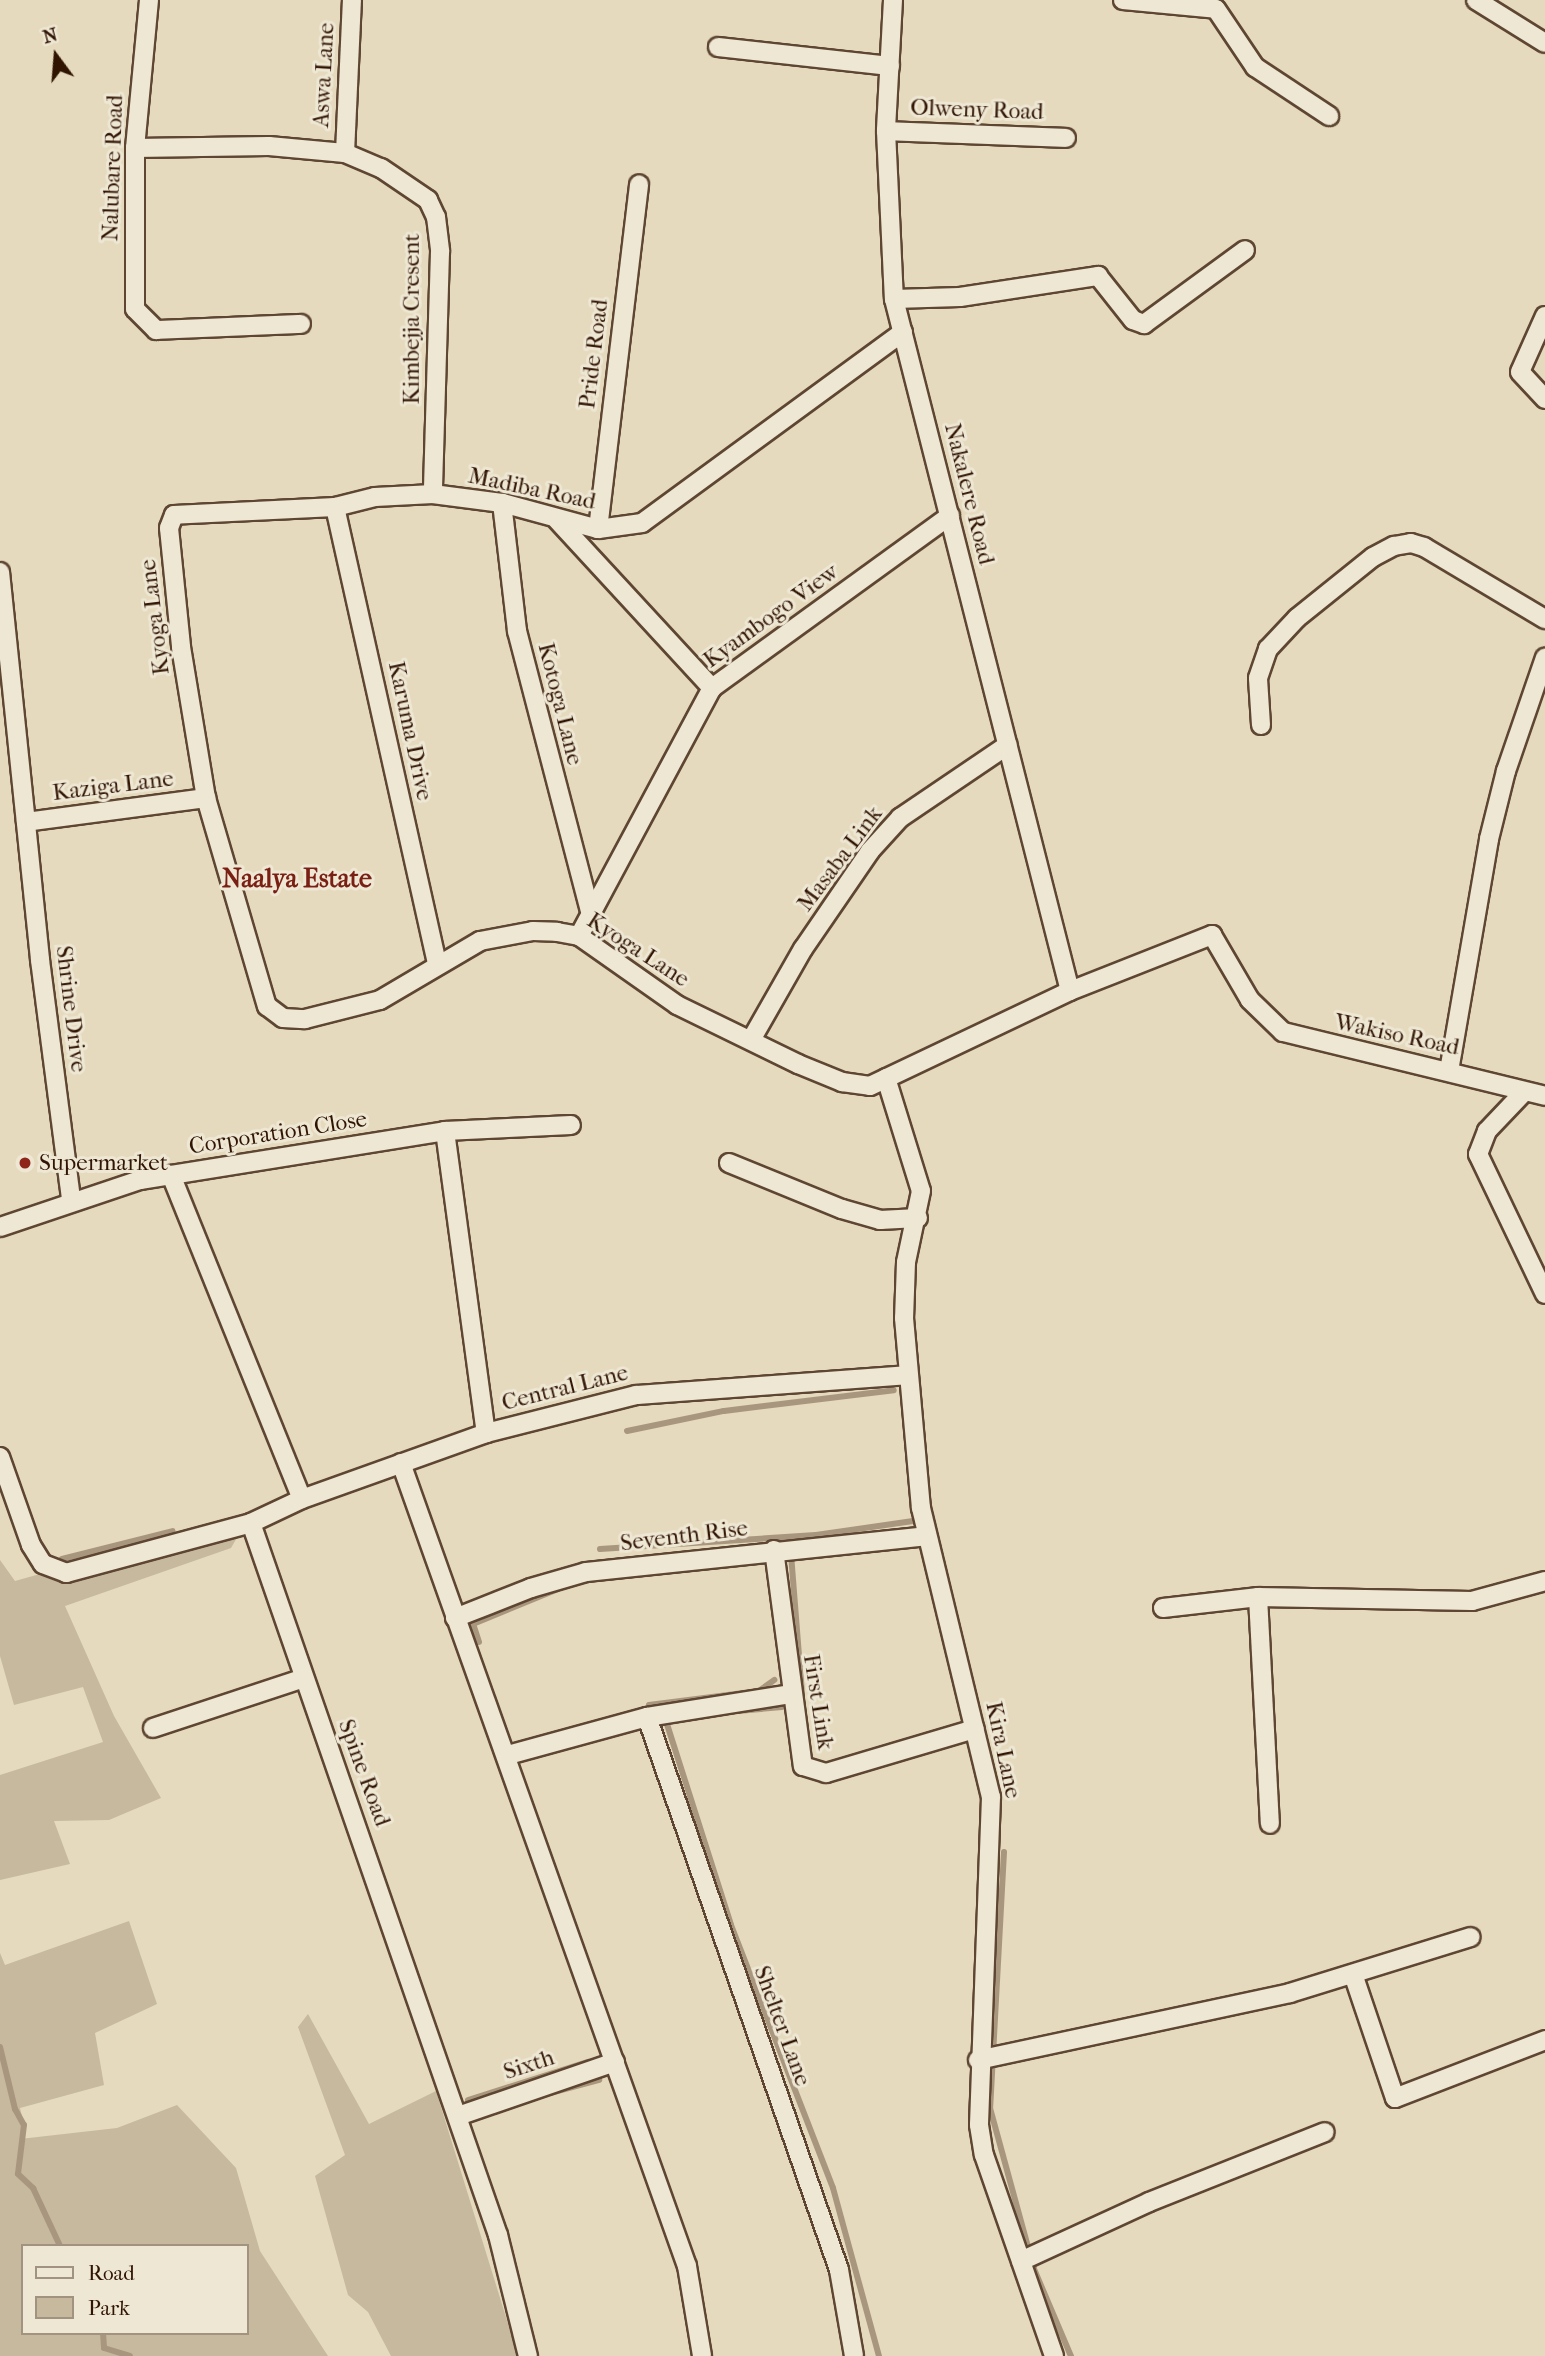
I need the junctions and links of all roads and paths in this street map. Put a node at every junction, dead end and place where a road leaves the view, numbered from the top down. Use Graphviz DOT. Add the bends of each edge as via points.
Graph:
graph roads {
  1 [pos="149,0"];
  2 [pos="352,0"];
  3 [pos="893,0"];
  4 [pos="1123,0"];
  5 [pos="1476,0"];
  6 [pos="1545,43"];
  7 [pos="718,47"];
  8 [pos="890,66"];
  9 [pos="1328,116"];
  10 [pos="886,131"];
  11 [pos="1066,138"];
  12 [pos="135,148"];
  13 [pos="345,153"];
  14 [pos="639,184"];
  15 [pos="1245,250"];
  16 [pos="894,299"];
  17 [pos="1545,316"];
  18 [pos="301,324"];
  19 [pos="903,332"];
  20 [pos="1545,398"];
  21 [pos="433,494"];
  22 [pos="502,503"];
  23 [pos="335,507"];
  24 [pos="174,515"];
  25 [pos="950,516"];
  26 [pos="556,520"];
  27 [pos="598,530"];
  28 [pos="0,572"];
  29 [pos="1545,619"];
  30 [pos="1545,658"];
  31 [pos="712,688"];
  32 [pos="1261,725"];
  33 [pos="1008,746"];
  34 [pos="206,798"];
  35 [pos="26,822"];
  36 [pos="590,912"];
  37 [pos="1212,935"];
  38 [pos="579,936"];
  39 [pos="436,965"];
  40 [pos="1070,990"];
  41 [pos="751,1040"];
  42 [pos="1449,1071"];
  43 [pos="886,1078"];
  44 [pos="1524,1092"];
  45 [pos="1545,1096"];
  46 [pos="571,1125"];
  47 [pos="445,1131"];
  48 [pos="729,1163"];
  49 [pos="171,1175"];
  50 [pos="71,1200"];
  51 [pos="918,1218"];
  52 [pos="0,1227"];
  53 [pos="1545,1294"];
  54 [pos="907,1375"];
  55 [pos="486,1433"];
  56 [pos="0,1457"];
  57 [pos="401,1463"];
  58 [pos="302,1499"];
  59 [pos="251,1523"];
  60 [pos="926,1536"];
  61 [pos="774,1550"];
  62 [pos="1545,1581"];
  63 [pos="1258,1597"];
  64 [pos="1163,1608"];
  65 [pos="456,1618"];
  66 [pos="303,1678"];
  67 [pos="790,1693"];
  68 [pos="648,1717"];
  69 [pos="153,1728"];
  70 [pos="975,1730"];
  71 [pos="508,1755"];
  72 [pos="1270,1824"];
  73 [pos="1471,1937"];
  74 [pos="1353,1974"];
  75 [pos="1545,2040"];
  76 [pos="987,2057"];
  77 [pos="615,2062"];
  78 [pos="458,2116"];
  79 [pos="1325,2132"];
  80 [pos="1027,2256"];
  81 [pos="528,2356"];
  82 [pos="702,2356"];
  83 [pos="854,2356"];
  84 [pos="1054,2356"];
  1 -- 12 [label="street, Nalubare Road"];
  2 -- 13 [label="street, Aswa Lane"];
  3 -- 8 [label="street, Nakalere Road"];
  4 -- 9 [label="street" via="1216,9 1255,67"];
  5 -- 6 [label="street"];
  7 -- 8 [label="street"];
  8 -- 10 [label="street, Nakalere Road"];
  10 -- 11 [label="street, Olweny Road"];
  10 -- 16 [label="street, Nakalere Road"];
  12 -- 13 [label="street, Kimbejja Cresent" via="269,146"];
  12 -- 18 [label="street, Nalubare Road" via="135,309 156,330"];
  13 -- 21 [label="street, Kimbejja Cresent" via="410,185 428,200 436,217 440,252"];
  14 -- 27 [label="street, Pride Road"];
  15 -- 16 [label="street" via="1144,324 1133,320 1098,276 973,295"];
  16 -- 19 [label="street, Nakalere Road"];
  17 -- 20 [label="street" via="1520,372"];
  19 -- 25 [label="street, Nakalere Road"];
  19 -- 27 [label="street, Madiba Road" via="657,515 642,523"];
  21 -- 22 [label="street, Madiba Road"];
  21 -- 23 [label="street, Madiba Road" via="375,497"];
  22 -- 26 [label="street, Madiba Road"];
  22 -- 36 [label="street, Kotoga Lane" via="517,631"];
  23 -- 24 [label="street, Madiba Road"];
  23 -- 39 [label="street, Karuma Drive"];
  24 -- 34 [label="street, Kyoga Lane" via="169,528 181,647"];
  25 -- 31 [label="street, Kyambogo View"];
  25 -- 33 [label="street, Nakalere Road"];
  26 -- 27 [label="street, Madiba Road"];
  26 -- 31 [label="street"];
  28 -- 35 [label="street, Shrine Drive"];
  29 -- 32 [label="street" via="1424,547 1410,543 1394,547 1373,557 1297,618 1268,649 1258,678"];
  30 -- 42 [label="street" via="1506,771 1489,839"];
  31 -- 36 [label="street, Kyambogo View"];
  33 -- 40 [label="street, Nakalere Road"];
  33 -- 41 [label="street, Masaba Link" via="900,818 870,851 803,949"];
  34 -- 35 [label="street, Kaziga Lane"];
  34 -- 39 [label="street, Kyoga Lane" via="267,1006 275,1015 305,1019 380,1000"];
  35 -- 50 [label="street, Shrine Drive"];
  36 -- 38 [label="street, Kyambogo View"];
  37 -- 40 [label="street, Kyoga Lane"];
  37 -- 42 [label="street, Wakiso Road" via="1266,1020 1296,1038"];
  38 -- 39 [label="street, Kyoga Lane" via="533,931 500,935"];
  38 -- 41 [label="street, Kyoga Lane" via="677,1005"];
  40 -- 43 [label="street, Kyoga Lane"];
  41 -- 43 [label="street, Kyoga Lane" via="842,1082 870,1086"];
  42 -- 44 [label="street, Wakiso Road"];
  43 -- 51 [label="street, Kira Lane" via="921,1191"];
  44 -- 45 [label="street, Wakiso Road"];
  44 -- 53 [label="street" via="1488,1131 1478,1154"];
  46 -- 47 [label="street, Corporation Close"];
  47 -- 49 [label="street, Corporation Close"];
  47 -- 55 [label="street"];
  48 -- 51 [label="street" via="855,1213 880,1220"];
  49 -- 50 [label="street, Corporation Close" via="115,1185"];
  49 -- 58 [label="street"];
  50 -- 52 [label="street, Corporation Close"];
  51 -- 54 [label="street, Kira Lane" via="906,1262"];
  54 -- 55 [label="street, Central Lane" via="636,1395"];
  54 -- 60 [label="street, Kira Lane"];
  55 -- 57 [label="street, Central Lane"];
  56 -- 59 [label="street" via="31,1545 43,1564 66,1573"];
  57 -- 58 [label="street, Central Lane"];
  57 -- 65 [label="street"];
  58 -- 59 [label="street, Central Lane"];
  59 -- 66 [label="street, Spine Road"];
  60 -- 61 [label="street, Seventh Rise"];
  60 -- 70 [label="street, Kira Lane"];
  61 -- 65 [label="street, Seventh Rise" via="586,1572"];
  61 -- 67 [label="street, First Link"];
  62 -- 63 [label="street" via="1452,1602"];
  63 -- 64 [label="street"];
  63 -- 72 [label="street"];
  65 -- 71 [label="street"];
  66 -- 69 [label="street"];
  66 -- 78 [label="street, Spine Road"];
  67 -- 68 [label="street"];
  67 -- 70 [label="street, First Link" via="803,1766 816,1772"];
  68 -- 71 [label="street"];
  68 -- 83 [label="street, Shelter Lane" via="839,2270"];
  70 -- 76 [label="street, Kira Lane" via="992,1819"];
  71 -- 77 [label="street"];
  73 -- 74 [label="street"];
  74 -- 75 [label="street" via="1395,2098"];
  74 -- 76 [label="street" via="1290,1993"];
  76 -- 80 [label="street, Kira Lane" via="984,2155"];
  77 -- 78 [label="street, Sixth"];
  77 -- 82 [label="street" via="687,2266"];
  78 -- 81 [label="street, Spine Road" via="498,2235"];
  79 -- 80 [label="street"];
  80 -- 84 [label="street, Kira Lane"];
}
